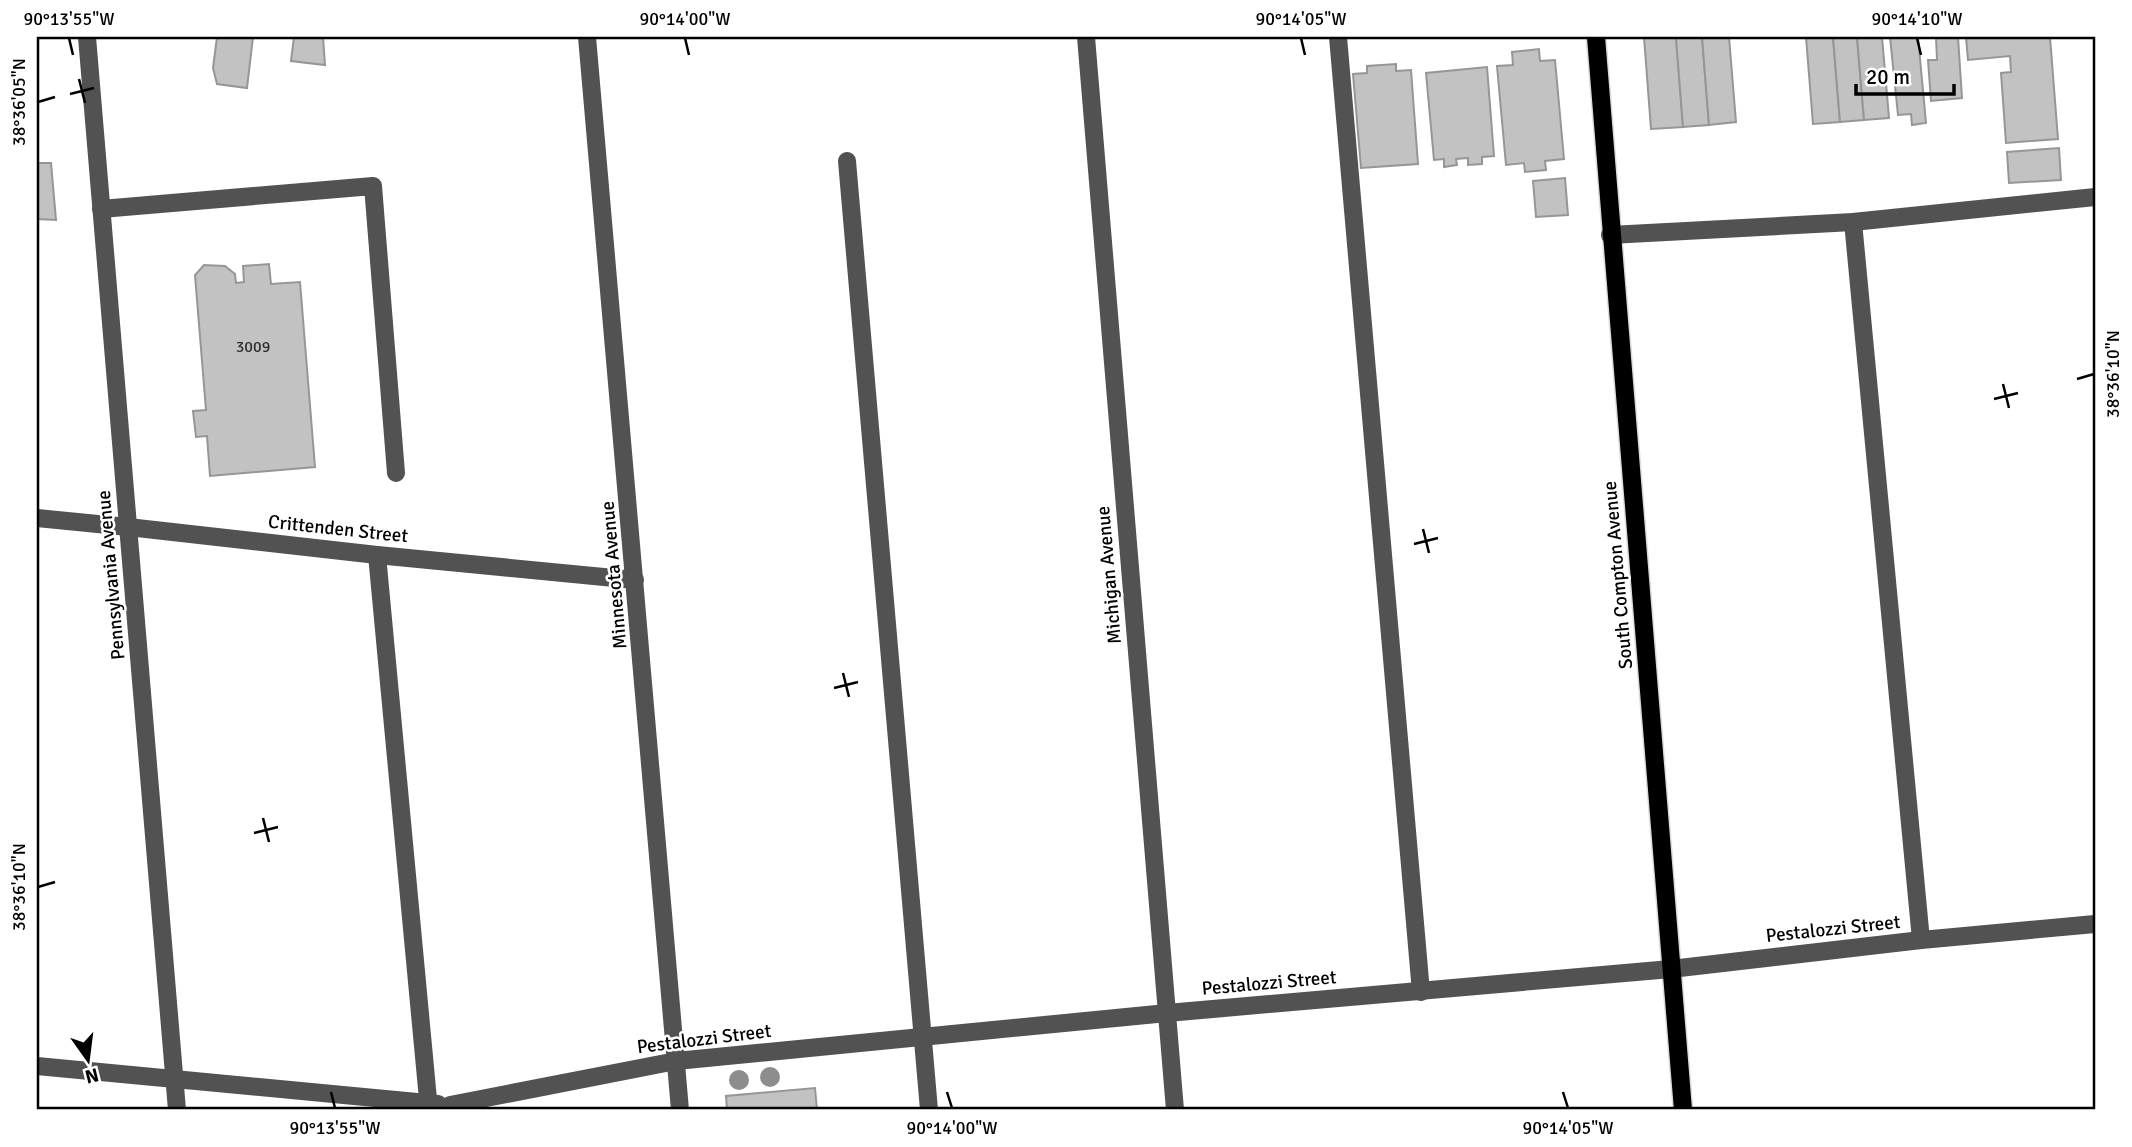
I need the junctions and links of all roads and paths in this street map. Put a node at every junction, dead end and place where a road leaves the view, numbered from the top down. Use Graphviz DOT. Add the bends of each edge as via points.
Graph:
graph roads {
  1 [pos="87,37"];
  2 [pos="587,37"];
  3 [pos="1086,37"];
  4 [pos="1338,37"];
  5 [pos="1596,37"];
  6 [pos="847,161"];
  7 [pos="2095,197"];
  8 [pos="101,209"];
  9 [pos="1853,222"];
  10 [pos="1611,235"];
  11 [pos="396,473"];
  12 [pos="37,519"];
  13 [pos="128,527"];
  14 [pos="377,555"];
  15 [pos="635,580"];
  16 [pos="2095,924"];
  17 [pos="1921,940"];
  18 [pos="1671,969"];
  19 [pos="1421,992"];
  20 [pos="1167,1013"];
  21 [pos="923,1037"];
  22 [pos="676,1061"];
  23 [pos="37,1066"];
  24 [pos="174,1079"];
  25 [pos="450,1105"];
  26 [pos="428,1107"];
  27 [pos="177,1110"];
  28 [pos="480,1110"];
  29 [pos="680,1110"];
  30 [pos="929,1110"];
  31 [pos="1175,1110"];
  32 [pos="1683,1110"];
  1 -- 8 [label="street, Pennsylvania Avenue"];
  2 -- 15 [label="street, Minnesota Avenue"];
  3 -- 20 [label="street, Michigan Avenue"];
  4 -- 19 [label="street"];
  5 -- 10 [label="main road, South Compton Avenue"];
  6 -- 21 [label="street"];
  7 -- 9 [label="street"];
  8 -- 11 [label="street" via="373,186"];
  8 -- 13 [label="street, Pennsylvania Avenue"];
  9 -- 10 [label="street"];
  9 -- 17 [label="street"];
  10 -- 18 [label="main road, South Compton Avenue"];
  12 -- 13 [label="street, Crittenden Street"];
  13 -- 14 [label="street, Crittenden Street"];
  13 -- 24 [label="street, Pennsylvania Avenue"];
  14 -- 15 [label="street, Crittenden Street"];
  14 -- 26 [label="street"];
  15 -- 22 [label="street, Minnesota Avenue"];
  16 -- 17 [label="street, Pestalozzi Street"];
  17 -- 18 [label="street, Pestalozzi Street"];
  18 -- 19 [label="street, Pestalozzi Street"];
  18 -- 32 [label="main road, South Compton Avenue"];
  19 -- 20 [label="street, Pestalozzi Street"];
  20 -- 21 [label="street, Pestalozzi Street"];
  20 -- 31 [label="street, Michigan Avenue"];
  21 -- 22 [label="street, Pestalozzi Street"];
  21 -- 30 [label="street"];
  22 -- 25 [label="street, Pestalozzi Street"];
  22 -- 29 [label="street, Minnesota Avenue"];
  23 -- 24 [label="street, Pestalozzi Street"];
  24 -- 26 [label="street, Pestalozzi Street"];
  24 -- 27 [label="street, Pennsylvania Avenue"];
  25 -- 26 [label="street, Pestalozzi Street"];
  25 -- 28 [label="street, Pestalozzi Street"];
}
